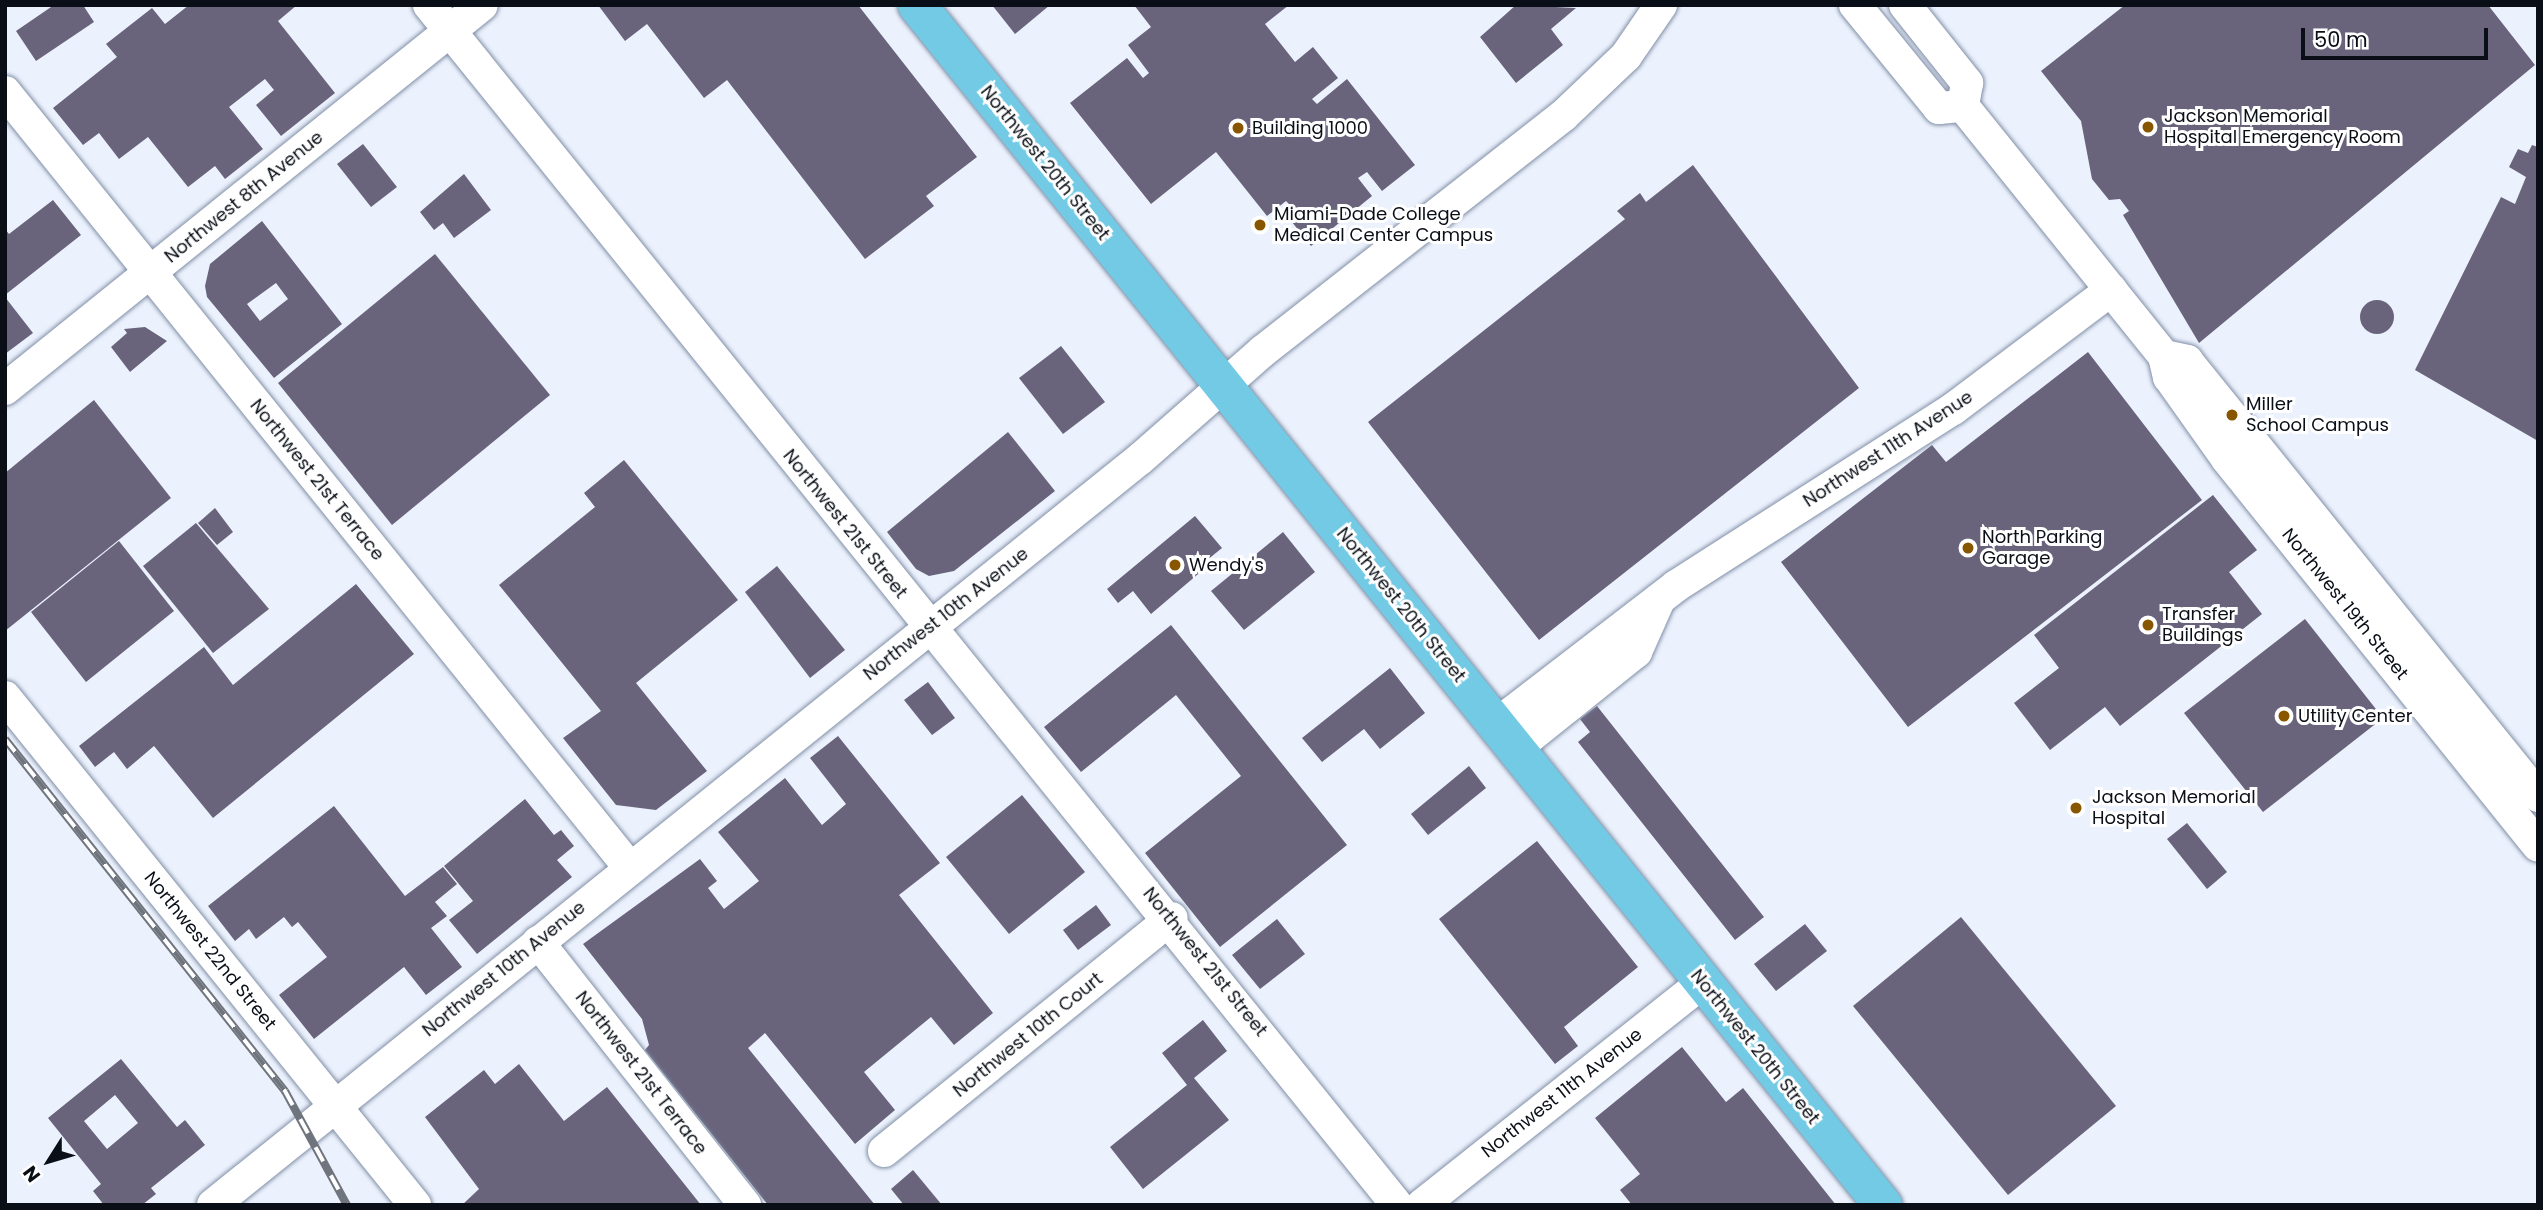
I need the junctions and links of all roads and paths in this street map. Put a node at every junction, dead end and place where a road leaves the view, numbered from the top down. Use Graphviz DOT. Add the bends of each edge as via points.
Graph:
graph roads {
  1 [pos="429,5"];
  2 [pos="482,5"];
  3 [pos="918,5"];
  4 [pos="1661,5"];
  5 [pos="1855,5"];
  6 [pos="1905,5"];
  7 [pos="450,31"];
  8 [pos="5,92"];
  9 [pos="1963,106"];
  10 [pos="150,272"];
  11 [pos="2111,290"];
  12 [pos="2164,356"];
  13 [pos="1224,386"];
  14 [pos="5,389"];
  15 [pos="930,629"];
  16 [pos="5,696"];
  17 [pos="1506,736"];
  18 [pos="2538,796"];
  19 [pos="2538,846"];
  20 [pos="629,867"];
  21 [pos="1172,918"];
  22 [pos="538,942"];
  23 [pos="1703,982"];
  24 [pos="334,1106"];
  25 [pos="884,1151"];
  26 [pos="213,1205"];
  27 [pos="415,1205"];
  28 [pos="745,1205"];
  29 [pos="1397,1205"];
  30 [pos="1422,1205"];
  31 [pos="1883,1205"];
  1 -- 7 [label="street, Northwest 21st Street"];
  2 -- 7 [label="street, Northwest 8th Avenue"];
  3 -- 13 [label="main road, Northwest 20th Street"];
  4 -- 13 [label="street, Northwest 10th Avenue" via="1626,56 1563,116"];
  5 -- 9 [label="street" via="1939,108"];
  6 -- 9 [label="street" via="1966,83"];
  7 -- 10 [label="street, Northwest 8th Avenue"];
  7 -- 15 [label="street, Northwest 21st Street"];
  8 -- 10 [label="street, Northwest 21st Terrace"];
  9 -- 11 [label="street, Northwest 19th Street"];
  10 -- 14 [label="street, Northwest 8th Avenue"];
  10 -- 20 [label="street, Northwest 21st Terrace"];
  11 -- 12 [label="street, Northwest 19th Street"];
  11 -- 17 [label="street, Northwest 11th Avenue" via="1953,409 1659,600"];
  12 -- 18 [label="street, Northwest 19th Street" via="2187,361"];
  12 -- 19 [label="street, Northwest 19th Street" via="2169,377 2227,459"];
  13 -- 15 [label="street, Northwest 10th Avenue"];
  13 -- 17 [label="main road, Northwest 20th Street"];
  15 -- 20 [label="street, Northwest 10th Avenue"];
  15 -- 21 [label="street, Northwest 21st Street"];
  16 -- 24 [label="street, Northwest 22nd Street"];
  17 -- 23 [label="main road, Northwest 20th Street"];
  20 -- 22 [label="street, Northwest 10th Avenue"];
  21 -- 25 [label="street, Northwest 10th Court"];
  21 -- 29 [label="street, Northwest 21st Street"];
  22 -- 24 [label="street, Northwest 10th Avenue"];
  22 -- 28 [label="street, Northwest 21st Terrace"];
  23 -- 30 [label="street, Northwest 11th Avenue"];
  23 -- 31 [label="main road, Northwest 20th Street"];
  24 -- 26 [label="street, Northwest 10th Avenue"];
  24 -- 27 [label="street, Northwest 22nd Street"];
}
